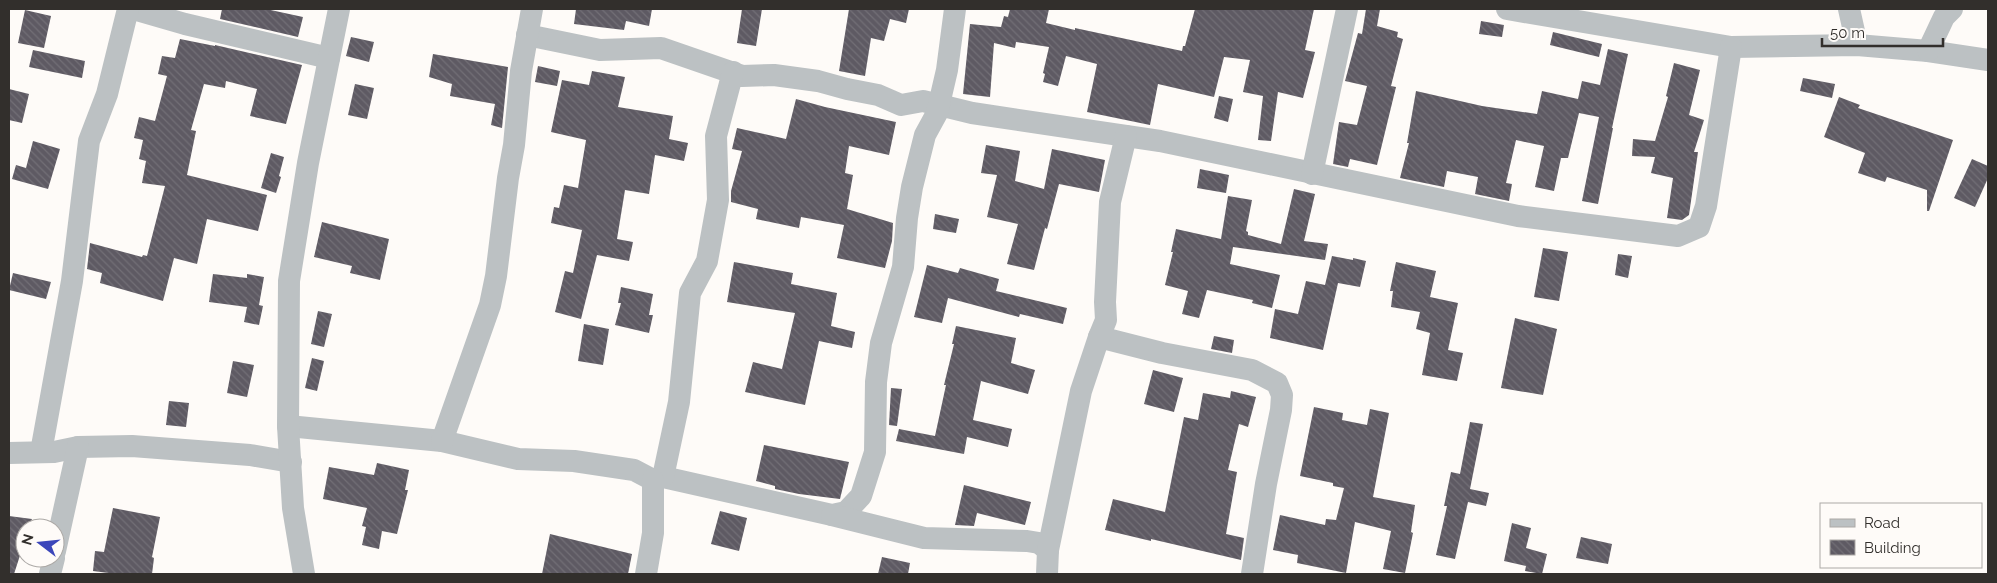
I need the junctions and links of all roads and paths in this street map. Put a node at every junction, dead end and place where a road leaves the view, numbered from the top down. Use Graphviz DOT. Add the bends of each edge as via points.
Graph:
graph roads {
  1 [pos="128,9"];
  2 [pos="133,9"];
  3 [pos="339,9"];
  4 [pos="532,9"];
  5 [pos="955,9"];
  6 [pos="1347,9"];
  7 [pos="1507,9"];
  8 [pos="1849,9"];
  9 [pos="1952,9"];
  10 [pos="1541,12"];
  11 [pos="526,35"];
  12 [pos="1857,45"];
  13 [pos="1731,47"];
  14 [pos="1928,51"];
  15 [pos="329,58"];
  16 [pos="1988,60"];
  17 [pos="733,72"];
  18 [pos="939,104"];
  19 [pos="1126,136"];
  20 [pos="1312,174"];
  21 [pos="1099,337"];
  22 [pos="288,426"];
  23 [pos="442,441"];
  24 [pos="78,447"];
  25 [pos="40,452"];
  26 [pos="9,453"];
  27 [pos="290,462"];
  28 [pos="658,478"];
  29 [pos="832,515"];
  30 [pos="62,518"];
  31 [pos="1048,550"];
  32 [pos="1258,573"];
  33 [pos="304,574"];
  34 [pos="646,574"];
  35 [pos="1047,574"];
  1 -- 25 [label="street" via="107,94 89,141 72,281"];
  2 -- 15 [label="street"];
  3 -- 15 [label="street"];
  4 -- 11 [label="street"];
  5 -- 18 [label="street"];
  6 -- 20 [label="street"];
  7 -- 10 [label="street"];
  8 -- 12 [label="street"];
  9 -- 14 [label="street"];
  10 -- 13 [label="street"];
  11 -- 17 [label="street" via="600,50 661,48"];
  11 -- 23 [label="street" via="496,276 490,305"];
  12 -- 13 [label="street"];
  12 -- 14 [label="street"];
  13 -- 20 [label="street" via="1706,206 1699,227 1678,236 1518,216"];
  14 -- 16 [label="street"];
  15 -- 22 [label="street" via="289,281"];
  17 -- 18 [label="street" via="742,76 774,75 818,81 878,95 902,105 923,101"];
  17 -- 28 [label="street" via="716,136 718,200 707,261 690,293 679,402"];
  18 -- 19 [label="street" via="972,114"];
  18 -- 29 [label="street" via="925,134 912,187 903,267 881,343 876,382 875,452 861,496 846,512"];
  19 -- 20 [label="street"];
  19 -- 21 [label="street" via="1110,202 1106,320"];
  21 -- 31 [label="street" via="1081,391"];
  21 -- 32 [label="street" via="1252,370 1277,383 1282,394 1281,410 1266,484"];
  22 -- 23 [label="street"];
  22 -- 27 [label="street"];
  23 -- 28 [label="street" via="518,459 574,461 634,470"];
  24 -- 25 [label="street"];
  24 -- 27 [label="street" via="132,446 250,455"];
  24 -- 30 [label="street"];
  25 -- 26 [label="street"];
  27 -- 33 [label="street"];
  28 -- 29 [label="street"];
  28 -- 34 [label="street"];
  29 -- 31 [label="street" via="924,538 1027,541 1039,543"];
  31 -- 35 [label="street"];
}
